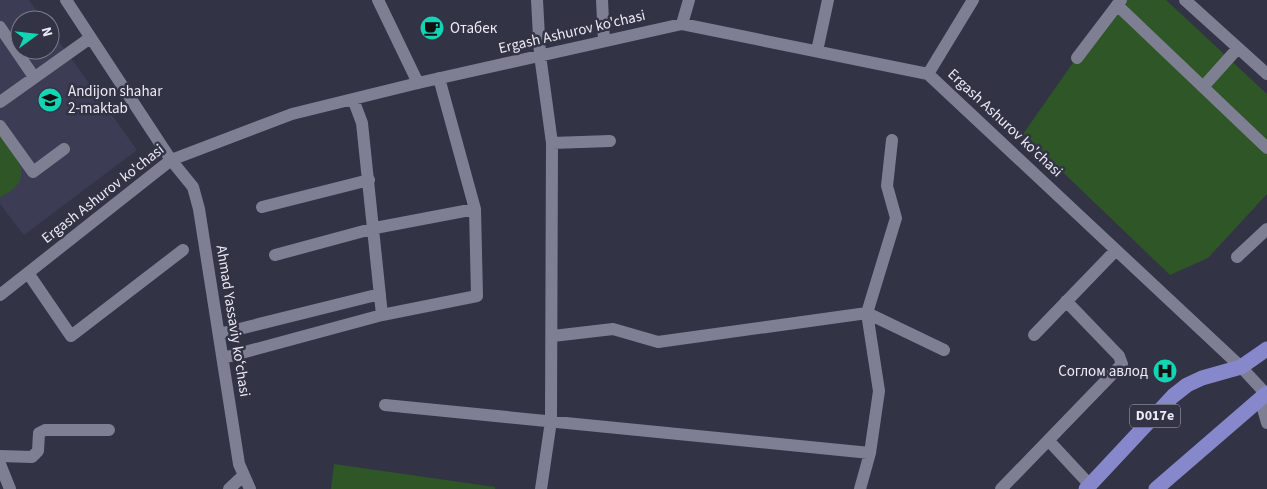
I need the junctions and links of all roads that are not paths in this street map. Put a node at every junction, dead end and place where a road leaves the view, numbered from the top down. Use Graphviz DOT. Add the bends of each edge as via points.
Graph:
graph roads {
  1 [pos="66,0"];
  2 [pos="378,0"];
  3 [pos="537,0"];
  4 [pos="602,0"];
  5 [pos="689,0"];
  6 [pos="828,0"];
  7 [pos="973,0"];
  8 [pos="1185,0"];
  9 [pos="1119,2"];
  10 [pos="682,24"];
  11 [pos="0,27"];
  12 [pos="90,38"];
  13 [pos="604,41"];
  14 [pos="1238,48"];
  15 [pos="817,51"];
  16 [pos="540,56"];
  17 [pos="1077,58"];
  18 [pos="1265,69"];
  19 [pos="928,74"];
  20 [pos="34,77"];
  21 [pos="439,78"];
  22 [pos="418,83"];
  23 [pos="1203,87"];
  24 [pos="353,99"];
  25 [pos="0,102"];
  26 [pos="0,126"];
  27 [pos="892,140"];
  28 [pos="610,141"];
  29 [pos="552,142"];
  30 [pos="1267,148"];
  31 [pos="64,149"];
  32 [pos="171,160"];
  33 [pos="369,180"];
  34 [pos="262,207"];
  35 [pos="475,209"];
  36 [pos="374,228"];
  37 [pos="1267,229"];
  38 [pos="184,250"];
  39 [pos="1116,250"];
  40 [pos="276,256"];
  41 [pos="1237,258"];
  42 [pos="28,273"];
  43 [pos="380,294"];
  44 [pos="0,296"];
  45 [pos="1066,301"];
  46 [pos="866,313"];
  47 [pos="382,315"];
  48 [pos="219,334"];
  49 [pos="1034,335"];
  50 [pos="553,336"];
  51 [pos="1267,349"];
  52 [pos="944,350"];
  53 [pos="223,358"];
  54 [pos="1241,367"];
  55 [pos="1264,395"];
  56 [pos="385,406"];
  57 [pos="551,421"];
  58 [pos="1267,423"];
  59 [pos="109,430"];
  60 [pos="1049,441"];
  61 [pos="870,453"];
  62 [pos="0,456"];
  63 [pos="0,464"];
  64 [pos="244,475"];
  65 [pos="1088,487"];
  66 [pos="10,489"];
  67 [pos="229,489"];
  68 [pos="250,489"];
  69 [pos="541,489"];
  70 [pos="860,489"];
  71 [pos="1001,489"];
  72 [pos="1156,489"];
  1 -- 12 [label="street, Ahmad Yassaviy koʻchasi"];
  2 -- 22 [label="street"];
  3 -- 16 [label="street"];
  4 -- 13 [label="street"];
  5 -- 10 [label="street"];
  6 -- 15 [label="street"];
  7 -- 19 [label="street"];
  8 -- 14 [label="street"];
  9 -- 17 [label="street"];
  9 -- 23 [label="street"];
  10 -- 13 [label="street, Ergash Ashurov ko'chasi"];
  10 -- 15 [label="street, Ergash Ashurov ko'chasi"];
  11 -- 20 [label="street"];
  12 -- 20 [label="street"];
  12 -- 32 [label="street, Ahmad Yassaviy koʻchasi"];
  13 -- 16 [label="street, Ergash Ashurov ko'chasi"];
  14 -- 18 [label="street"];
  14 -- 23 [label="street"];
  15 -- 19 [label="street, Ergash Ashurov ko'chasi"];
  16 -- 21 [label="street, Ergash Ashurov ko'chasi"];
  16 -- 29 [label="street"];
  19 -- 39 [label="street, Ergash Ashurov ko'chasi"];
  20 -- 25 [label="street"];
  21 -- 22 [label="street, Ergash Ashurov ko'chasi"];
  21 -- 35 [label="street"];
  22 -- 24 [label="street, Ergash Ashurov ko'chasi"];
  23 -- 30 [label="street"];
  24 -- 32 [label="street, Ergash Ashurov ko'chasi" via="292,114"];
  24 -- 33 [label="street" via="362,122"];
  26 -- 31 [label="street" via="33,172"];
  27 -- 46 [label="street" via="887,186 896,218"];
  28 -- 29 [label="street"];
  29 -- 50 [label="street"];
  32 -- 42 [label="street, Ergash Ashurov ko'chasi"];
  32 -- 48 [label="street, Ahmad Yassaviy koʻchasi" via="193,186"];
  33 -- 34 [label="street"];
  33 -- 36 [label="street"];
  35 -- 36 [label="street"];
  35 -- 47 [label="street" via="477,296"];
  36 -- 40 [label="street"];
  36 -- 43 [label="street"];
  37 -- 41 [label="street"];
  38 -- 42 [label="street" via="71,336"];
  39 -- 45 [label="street"];
  39 -- 54 [label="street, Ergash Ashurov ko'chasi"];
  42 -- 44 [label="street, Ergash Ashurov ko'chasi"];
  43 -- 47 [label="street"];
  43 -- 48 [label="street"];
  45 -- 49 [label="street"];
  45 -- 60 [label="street" via="1119,356 1122,364"];
  46 -- 50 [label="street" via="658,342 612,329"];
  46 -- 52 [label="street"];
  46 -- 61 [label="street" via="880,391"];
  47 -- 53 [label="street"];
  48 -- 53 [label="street, Ahmad Yassaviy koʻchasi"];
  50 -- 57 [label="street"];
  51 -- 54 [label="main road, D017e"];
  53 -- 64 [label="street, Ahmad Yassaviy koʻchasi" via="239,464"];
  54 -- 55 [label="street, Ergash Ashurov ko'chasi"];
  54 -- 65 [label="main road, D017e" via="1187,385"];
  55 -- 58 [label="street"];
  55 -- 72 [label="main road"];
  56 -- 57 [label="street"];
  57 -- 61 [label="street"];
  57 -- 69 [label="street"];
  59 -- 62 [label="street" via="45,430 39,434 38,451 32,457"];
  60 -- 65 [label="street"];
  60 -- 71 [label="street"];
  61 -- 70 [label="street"];
  63 -- 66 [label="street"];
  64 -- 67 [label="street"];
  64 -- 68 [label="street, Ahmad Yassaviy koʻchasi"];
}
